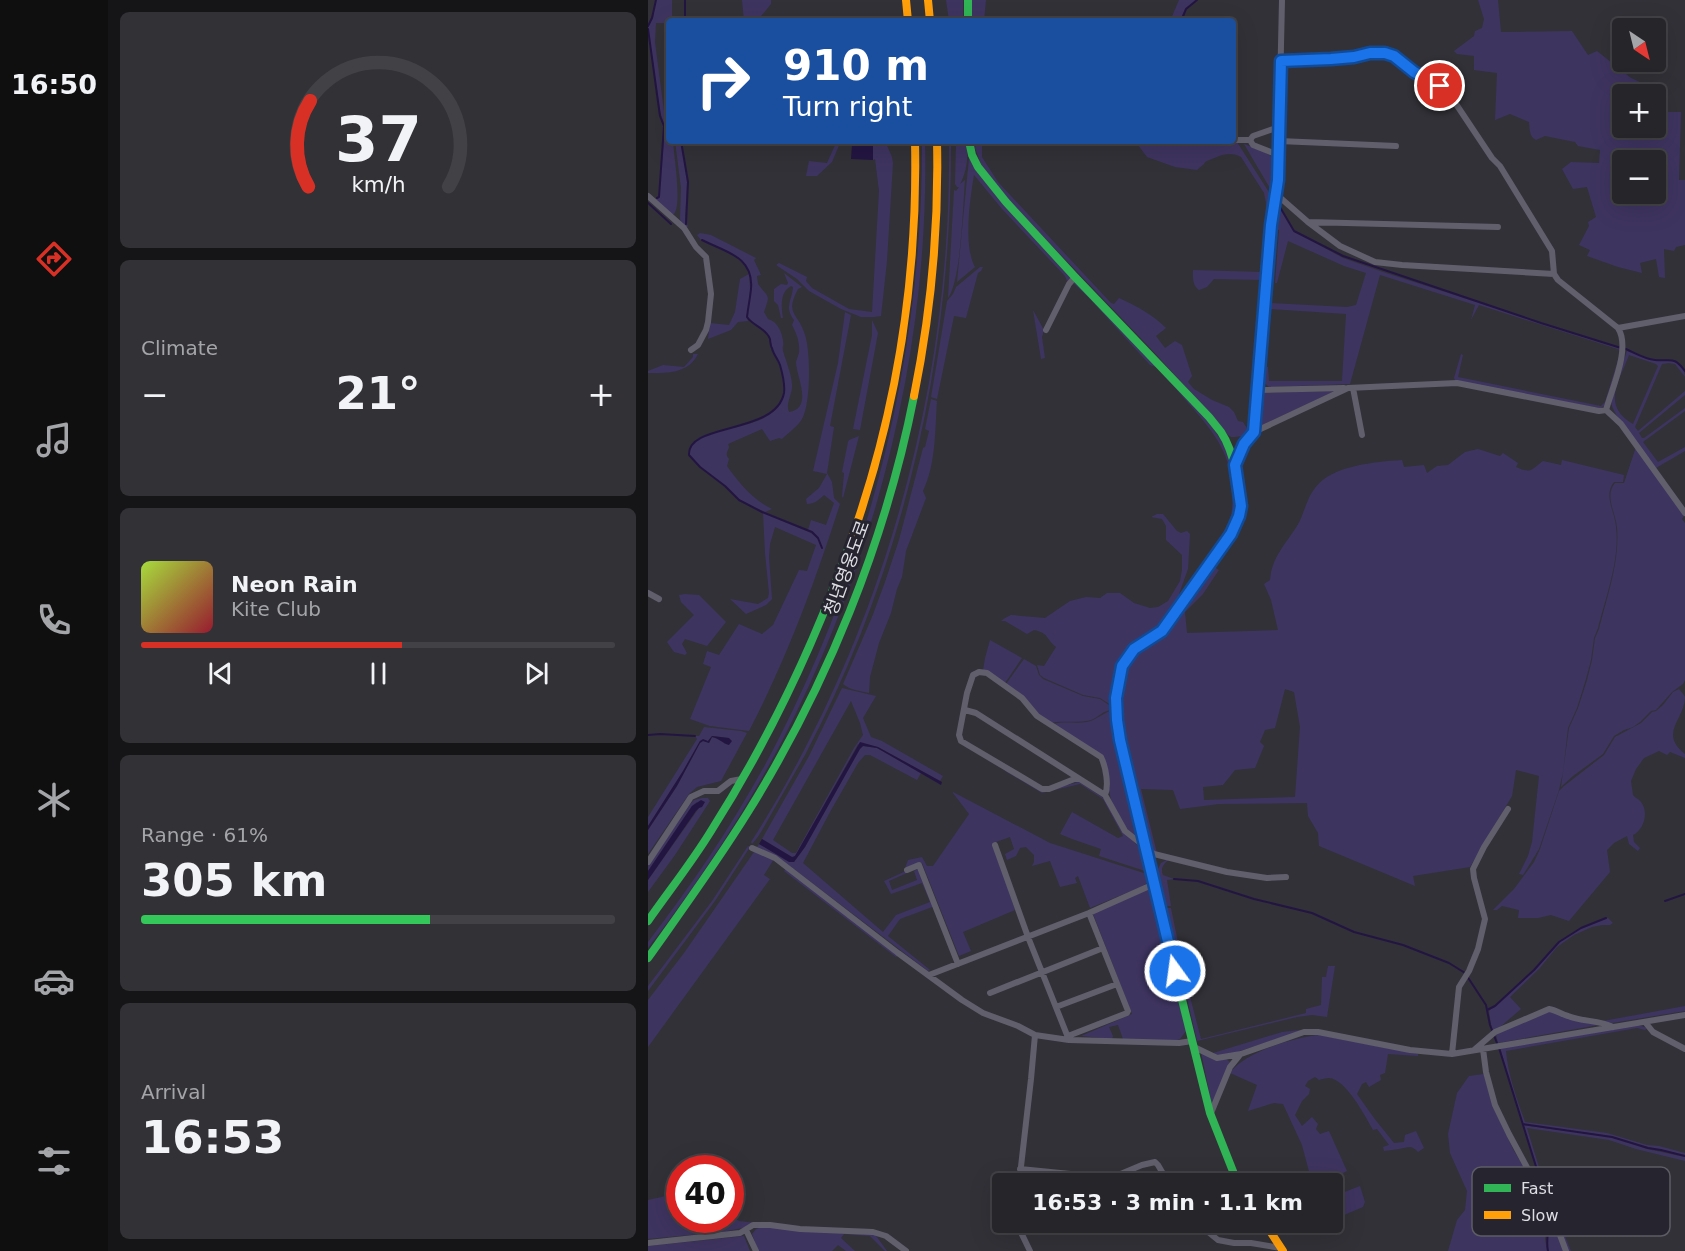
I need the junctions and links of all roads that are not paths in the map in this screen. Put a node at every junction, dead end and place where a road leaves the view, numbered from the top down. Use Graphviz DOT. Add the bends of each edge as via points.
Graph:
graph roads {
  1 [pos="906,0"];
  2 [pos="928,0"];
  3 [pos="968,0"];
  4 [pos="1282,0"];
  5 [pos="908,18"];
  6 [pos="930,18"];
  7 [pos="968,18"];
  8 [pos="1281,61"];
  9 [pos="1279,127"];
  10 [pos="1236,140"];
  11 [pos="1250,140"];
  12 [pos="1279,141"];
  13 [pos="915,144"];
  14 [pos="937,144"];
  15 [pos="970,144"];
  16 [pos="1396,146"];
  17 [pos="1278,154"];
  18 [pos="1276,194"];
  19 [pos="648,196"];
  20 [pos="1308,222"];
  21 [pos="1498,227"];
  22 [pos="1554,274"];
  23 [pos="1075,277"];
  24 [pos="1685,316"];
  25 [pos="1618,328"];
  26 [pos="1046,330"];
  27 [pos="691,350"];
  28 [pos="1350,388"];
  29 [pos="1257,390"];
  30 [pos="1606,410"];
  31 [pos="1254,432"];
  32 [pos="1362,435"];
  33 [pos="1235,465"];
  34 [pos="1685,513"];
  35 [pos="648,593"];
  36 [pos="659,599"];
  37 [pos="965,710"];
  38 [pos="1077,778"];
  39 [pos="743,779"];
  40 [pos="1105,795"];
  41 [pos="1508,809"];
  42 [pos="995,845"];
  43 [pos="752,848"];
  44 [pos="1146,849"];
  45 [pos="648,862"];
  46 [pos="907,870"];
  47 [pos="1286,877"];
  48 [pos="1154,884"];
  49 [pos="1089,913"];
  50 [pos="648,921"];
  51 [pos="1028,937"];
  52 [pos="1103,948"];
  53 [pos="648,958"];
  54 [pos="958,963"];
  55 [pos="1042,972"];
  56 [pos="928,975"];
  57 [pos="1117,984"];
  58 [pos="990,993"];
  59 [pos="1056,1007"];
  60 [pos="1685,1015"];
  61 [pos="1645,1022"];
  62 [pos="1613,1027"];
  63 [pos="1035,1035"];
  64 [pos="1068,1038"];
  65 [pos="1193,1044"];
  66 [pos="1483,1049"];
  67 [pos="1685,1049"];
  68 [pos="1473,1050"];
  69 [pos="1241,1054"];
  70 [pos="1452,1054"];
  71 [pos="1210,1113"];
  72 [pos="1527,1167"];
  73 [pos="1020,1169"];
  74 [pos="1019,1173"];
  75 [pos="1056,1173"];
  76 [pos="1124,1173"];
  77 [pos="1163,1173"];
  78 [pos="1233,1173"];
  79 [pos="746,1230"];
  80 [pos="1021,1233"];
  81 [pos="1209,1233"];
  82 [pos="1271,1233"];
  83 [pos="1560,1236"];
  84 [pos="648,1243"];
  85 [pos="1282,1249"];
  86 [pos="756,1251"];
  87 [pos="906,1251"];
  88 [pos="1030,1251"];
  89 [pos="1566,1251"];
  1 -- 5 [label="main road"];
  2 -- 6 [label="main road"];
  3 -- 7 [label="main road"];
  4 -- 8 [label="street"];
  8 -- 9 [label="street"];
  8 -- 22 [label="street" via="1385,53 1448,92 1500,166 1552,251"];
  9 -- 11 [label="street"];
  9 -- 12 [label="street"];
  10 -- 11 [label="street"];
  11 -- 17 [label="street" via="1253,145"];
  12 -- 16 [label="street"];
  12 -- 17 [label="street"];
  13 -- 39 [label="main road, 청년영웅도로" via="909,286 892,399 879,454 844,567 821,623"];
  14 -- 53 [label="main road, 청년영웅도로" via="936,228 917,380 900,460 864,574 817,684 762,790"];
  15 -- 23 [label="main road" via="972,156 985,176"];
  17 -- 18 [label="street"];
  18 -- 20 [label="street"];
  18 -- 29 [label="street"];
  19 -- 27 [label="street" via="684,228 706,256 711,294 708,322 702,338"];
  20 -- 21 [label="street"];
  20 -- 22 [label="street" via="1340,246 1375,262"];
  22 -- 25 [label="street"];
  23 -- 26 [label="street"];
  23 -- 33 [label="main road" via="1215,424"];
  24 -- 25 [label="street"];
  25 -- 30 [label="street" via="1623,348"];
  28 -- 29 [label="street"];
  28 -- 30 [label="street" via="1457,383"];
  28 -- 31 [label="street"];
  28 -- 32 [label="street"];
  29 -- 31 [label="street"];
  30 -- 34 [label="street" via="1621,424"];
  31 -- 33 [label="street"];
  33 -- 44 [label="main road" via="1241,506 1231,534 1162,631 1134,649 1119,673 1117,720"];
  35 -- 36 [label="street"];
  37 -- 38 [label="street" via="976,713"];
  37 -- 38 [label="street" via="959,736 963,743 1042,789"];
  37 -- 40 [label="street" via="971,678 979,672 987,673 1022,698 1037,716 1101,757"];
  38 -- 40 [label="street"];
  39 -- 45 [label="street" via="691,797"];
  39 -- 50 [label="main road, 청년영웅도로"];
  40 -- 44 [label="street" via="1125,831"];
  41 -- 70 [label="street" via="1473,869 1485,919 1478,949 1459,987"];
  42 -- 51 [label="street"];
  43 -- 56 [label="street" via="775,858"];
  44 -- 47 [label="street" via="1227,872"];
  44 -- 48 [label="main road"];
  46 -- 54 [label="street" via="919,865"];
  48 -- 49 [label="street"];
  48 -- 65 [label="main road"];
  49 -- 51 [label="street"];
  49 -- 52 [label="street"];
  51 -- 54 [label="street"];
  51 -- 55 [label="street"];
  52 -- 55 [label="street"];
  52 -- 57 [label="street"];
  54 -- 56 [label="street"];
  55 -- 58 [label="street"];
  55 -- 59 [label="street"];
  56 -- 63 [label="street" via="976,1009"];
  57 -- 59 [label="street"];
  57 -- 64 [label="street" via="1127,1013"];
  59 -- 64 [label="street"];
  60 -- 61 [label="street"];
  61 -- 62 [label="street"];
  61 -- 67 [label="street" via="1653,1032"];
  62 -- 66 [label="street"];
  62 -- 68 [label="street" via="1549,1009 1494,1033"];
  63 -- 64 [label="street"];
  63 -- 73 [label="street"];
  64 -- 65 [label="street"];
  65 -- 69 [label="street" via="1217,1058"];
  65 -- 71 [label="main road"];
  66 -- 68 [label="street"];
  66 -- 72 [label="street" via="1495,1105"];
  68 -- 70 [label="street"];
  69 -- 70 [label="street" via="1304,1032 1318,1032"];
  69 -- 71 [label="street" via="1230,1067"];
  71 -- 78 [label="main road"];
  73 -- 74 [label="street"];
  73 -- 75 [label="street"];
  76 -- 77 [label="street" via="1155,1162"];
  79 -- 84 [label="street"];
  79 -- 86 [label="street"];
  79 -- 87 [label="street" via="753,1225 770,1225 873,1232 886,1236"];
  80 -- 88 [label="street"];
  81 -- 85 [label="street" via="1234,1244"];
  82 -- 85 [label="main road"];
  83 -- 89 [label="street"];
}
